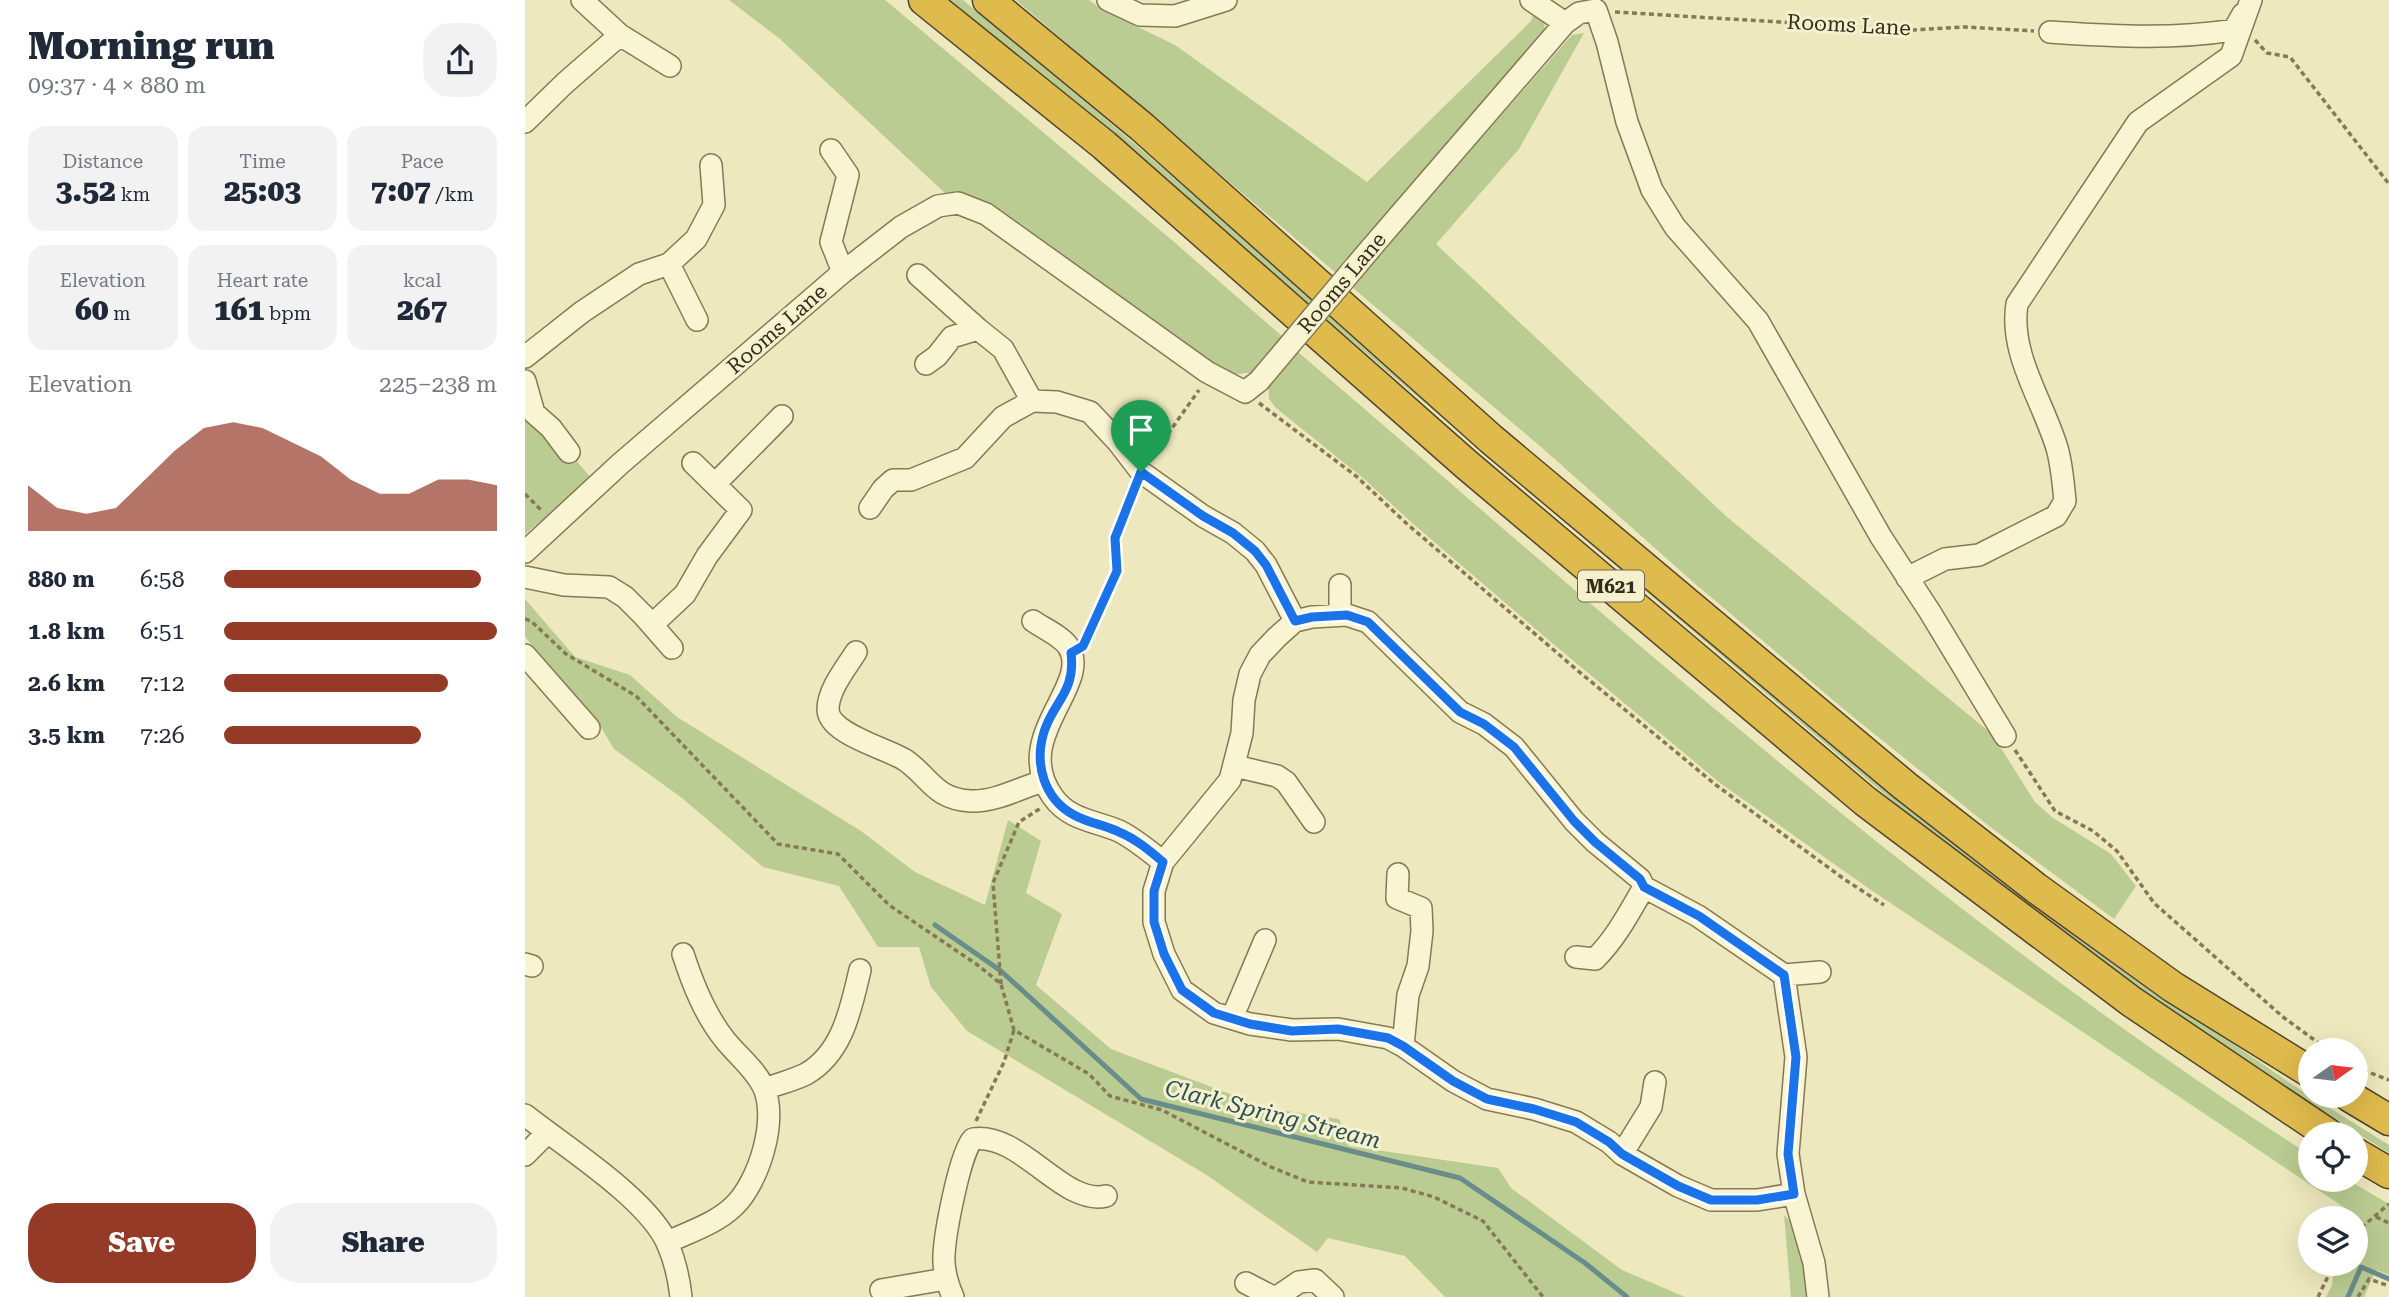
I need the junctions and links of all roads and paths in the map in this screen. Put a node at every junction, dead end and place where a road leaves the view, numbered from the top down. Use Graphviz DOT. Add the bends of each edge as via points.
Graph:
graph roads {
  1 [pos="582,0"];
  2 [pos="924,0"];
  3 [pos="988,0"];
  4 [pos="1108,0"];
  5 [pos="1226,0"];
  6 [pos="1531,0"];
  7 [pos="2251,0"];
  8 [pos="1596,10"];
  9 [pos="1565,23"];
  10 [pos="2242,25"];
  11 [pos="2050,32"];
  12 [pos="620,35"];
  13 [pos="670,66"];
  14 [pos="525,122"];
  15 [pos="831,150"];
  16 [pos="711,165"];
  17 [pos="2389,184"];
  18 [pos="669,264"];
  19 [pos="843,272"];
  20 [pos="918,275"];
  21 [pos="697,320"];
  22 [pos="978,330"];
  23 [pos="525,357"];
  24 [pos="926,364"];
  25 [pos="1207,372"];
  26 [pos="525,381"];
  27 [pos="1252,386"];
  28 [pos="1032,401"];
  29 [pos="782,416"];
  30 [pos="569,452"];
  31 [pos="694,463"];
  32 [pos="1141,472"];
  33 [pos="715,484"];
  34 [pos="525,494"];
  35 [pos="870,508"];
  36 [pos="552,527"];
  37 [pos="525,552"];
  38 [pos="525,577"];
  39 [pos="1907,578"];
  40 [pos="1340,585"];
  41 [pos="1340,615"];
  42 [pos="525,619"];
  43 [pos="1033,621"];
  44 [pos="1295,621"];
  45 [pos="653,624"];
  46 [pos="672,648"];
  47 [pos="1077,650"];
  48 [pos="856,652"];
  49 [pos="525,655"];
  50 [pos="589,728"];
  51 [pos="2005,736"];
  52 [pos="1235,766"];
  53 [pos="1043,781"];
  54 [pos="1054,800"];
  55 [pos="1314,822"];
  56 [pos="1163,862"];
  57 [pos="1398,874"];
  58 [pos="1644,887"];
  59 [pos="1884,905"];
  60 [pos="1265,940"];
  61 [pos="683,954"];
  62 [pos="1576,957"];
  63 [pos="860,970"];
  64 [pos="1820,972"];
  65 [pos="1784,975"];
  66 [pos="1001,984"];
  67 [pos="1232,1018"];
  68 [pos="1014,1030"];
  69 [pos="2312,1038"];
  70 [pos="1403,1046"];
  71 [pos="2298,1065"];
  72 [pos="2368,1073"];
  73 [pos="2389,1080"];
  74 [pos="1655,1082"];
  75 [pos="765,1088"];
  76 [pos="2368,1107"];
  77 [pos="525,1115"];
  78 [pos="2389,1120"];
  79 [pos="2310,1122"];
  80 [pos="547,1133"];
  81 [pos="967,1149"];
  82 [pos="1622,1154"];
  83 [pos="525,1155"];
  84 [pos="1794,1194"];
  85 [pos="1107,1196"];
  86 [pos="2389,1204"];
  87 [pos="2376,1217"];
  88 [pos="2368,1223"];
  89 [pos="2389,1223"];
  90 [pos="668,1242"];
  91 [pos="2328,1276"];
  92 [pos="1246,1283"];
  93 [pos="2389,1286"];
  94 [pos="949,1288"];
  95 [pos="881,1290"];
  96 [pos="681,1297"];
  97 [pos="1275,1297"];
  98 [pos="1333,1297"];
  99 [pos="1543,1297"];
  100 [pos="1818,1297"];
  101 [pos="2318,1297"];
  102 [pos="2358,1297"];
  1 -- 12 [label="street"];
  2 -- 79 [label="highway, M621" via="1104,145 1467,465 1865,801 2132,1002"];
  3 -- 71 [label="highway, M621" via="1142,127 1491,439 1905,786 2173,987"];
  4 -- 5 [label="street" via="1140,15 1175,16"];
  6 -- 9 [label="street"];
  7 -- 10 [label="street"];
  7 -- 11 [label="street" via="2234,30 2197,36"];
  8 -- 9 [label="street, Rooms Lane" via="1579,13"];
  8 -- 11 [label="path, Rooms Lane" via="1911,30 1965,27"];
  8 -- 39 [label="street" via="1651,190 1675,228 1758,321"];
  9 -- 27 [label="street, Rooms Lane, bridge"];
  10 -- 17 [label="path" via="2267,53 2290,57"];
  10 -- 39 [label="street" via="2231,56 2138,122 2017,304 2014,323 2019,343 2057,448 2065,501 2056,516 1979,555 1945,559"];
  12 -- 13 [label="street"];
  12 -- 14 [label="street"];
  15 -- 19 [label="street" via="848,175 831,242"];
  16 -- 18 [label="street" via="714,205 696,239"];
  18 -- 21 [label="street"];
  18 -- 23 [label="street" via="639,274"];
  19 -- 25 [label="street, Rooms Lane" via="901,227 938,206 958,203 986,214"];
  19 -- 36 [label="street, Rooms Lane"];
  20 -- 22 [label="street"];
  22 -- 24 [label="street" via="952,337"];
  22 -- 28 [label="street" via="1003,349"];
  25 -- 27 [label="street, Rooms Lane"];
  25 -- 32 [label="path"];
  26 -- 30 [label="street" via="534,413"];
  27 -- 59 [label="path" via="1716,785"];
  28 -- 32 [label="street" via="1057,401 1090,412"];
  28 -- 35 [label="street" via="1003,417 965,458 911,481 893,480"];
  29 -- 33 [label="street"];
  31 -- 33 [label="street"];
  32 -- 44 [label="street" via="1255,551"];
  32 -- 47 [label="path" via="1115,538 1117,571"];
  33 -- 45 [label="street" via="741,510 685,594"];
  34 -- 36 [label="path"];
  36 -- 37 [label="street, Rooms Lane"];
  38 -- 45 [label="street" via="564,586 609,587"];
  39 -- 51 [label="street"];
  40 -- 41 [label="street"];
  41 -- 44 [label="street"];
  41 -- 58 [label="street" via="1368,622 1460,712 1514,747 1574,821"];
  42 -- 66 [label="path" via="566,654 636,696 778,844 838,854 890,905"];
  43 -- 47 [label="street"];
  44 -- 52 [label="street" via="1260,655 1250,674"];
  45 -- 46 [label="street"];
  47 -- 53 [label="street" via="1067,688 1044,732"];
  48 -- 53 [label="street" via="828,710 841,730 906,761 944,795 971,801"];
  49 -- 50 [label="street"];
  51 -- 69 [label="path" via="2055,811 2094,831 2117,851 2154,903"];
  52 -- 55 [label="street" via="1286,782"];
  52 -- 56 [label="street" via="1230,780"];
  53 -- 54 [label="street"];
  54 -- 56 [label="street" via="1072,814 1119,831"];
  54 -- 66 [label="path" via="1019,822 993,883"];
  56 -- 67 [label="street" via="1154,891 1154,922 1164,954 1182,990 1214,1013"];
  57 -- 70 [label="street" via="1397,898 1421,908 1422,931"];
  58 -- 62 [label="street" via="1606,949 1595,959"];
  58 -- 65 [label="street" via="1699,916"];
  60 -- 67 [label="street"];
  61 -- 75 [label="street" via="707,1015"];
  63 -- 75 [label="street" via="835,1048 806,1074"];
  64 -- 65 [label="street"];
  65 -- 84 [label="street" via="1796,1057 1788,1154"];
  66 -- 68 [label="path"];
  67 -- 70 [label="street" via="1292,1031 1338,1029 1388,1038"];
  68 -- 81 [label="path"];
  68 -- 99 [label="path" via="1089,1074 1110,1096 1162,1110 1271,1167 1308,1182 1402,1188 1434,1197 1483,1221"];
  70 -- 82 [label="street" via="1487,1099 1576,1122"];
  72 -- 73 [label="path"];
  74 -- 82 [label="street" via="1650,1107"];
  75 -- 90 [label="street" via="769,1110 764,1152 750,1184 734,1206"];
  76 -- 78 [label="highway"];
  77 -- 80 [label="street"];
  80 -- 83 [label="street"];
  80 -- 90 [label="street" via="627,1194"];
  81 -- 85 [label="street" via="973,1139 989,1140 1015,1151 1077,1192 1093,1199"];
  81 -- 94 [label="street" via="944,1255"];
  82 -- 84 [label="street" via="1711,1200"];
  84 -- 100 [label="street" via="1814,1263"];
  86 -- 87 [label="path"];
  87 -- 88 [label="path"];
  87 -- 89 [label="path"];
  90 -- 96 [label="street"];
  91 -- 101 [label="path"];
  92 -- 97 [label="street"];
  93 -- 102 [label="path" via="2369,1279"];
  94 -- 95 [label="street"];
  97 -- 98 [label="street" via="1299,1282 1315,1280"];
}
